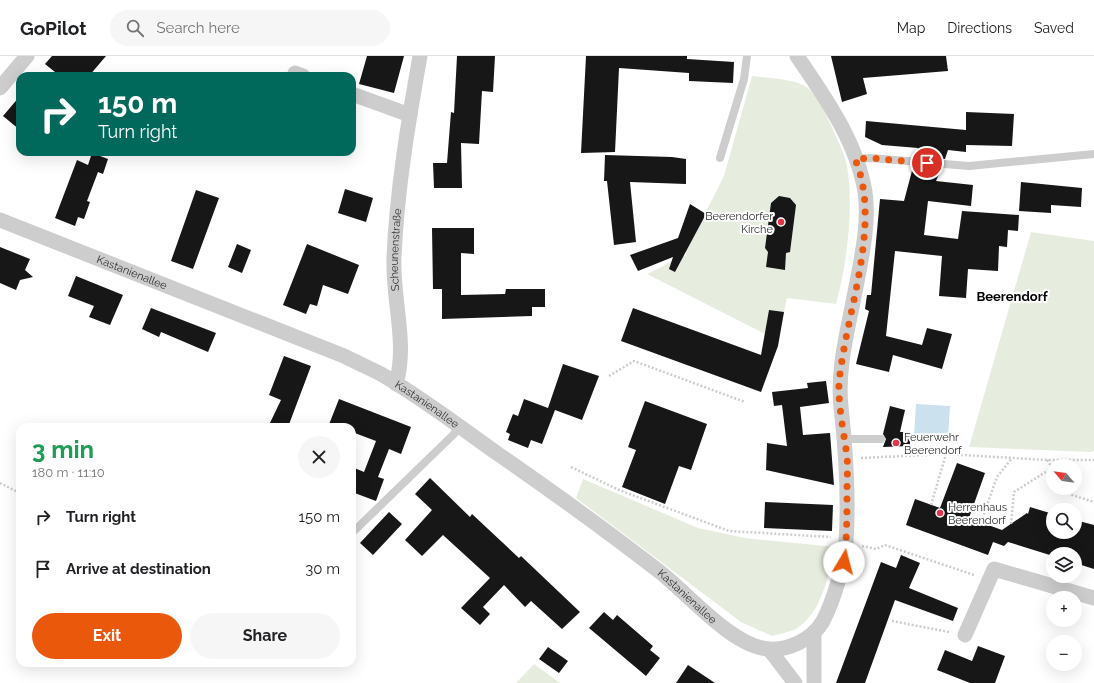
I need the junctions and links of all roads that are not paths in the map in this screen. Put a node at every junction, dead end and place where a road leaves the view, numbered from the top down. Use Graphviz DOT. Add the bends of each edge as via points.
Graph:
graph roads {
  1 [pos="27,56"];
  2 [pos="420,56"];
  3 [pos="747,56"];
  4 [pos="797,56"];
  5 [pos="0,88"];
  6 [pos="356,95"];
  7 [pos="410,115"];
  8 [pos="1094,154"];
  9 [pos="720,158"];
  10 [pos="855,159"];
  11 [pos="0,220"];
  12 [pos="396,384"];
  13 [pos="460,427"];
  14 [pos="844,439"];
  15 [pos="881,439"];
  16 [pos="356,529"];
  17 [pos="1094,598"];
  18 [pos="814,632"];
  19 [pos="965,635"];
  20 [pos="769,650"];
  21 [pos="795,683"];
  22 [pos="814,683"];
  1 -- 5 [label="street"];
  2 -- 7 [label="street, Scheunenstraße"];
  3 -- 9 [label="lane" via="744,79"];
  4 -- 10 [label="street" via="830,105"];
  6 -- 7 [label="street"];
  7 -- 12 [label="street, Scheunenstraße" via="401,166 394,259 401,360"];
  8 -- 10 [label="lane" via="969,166"];
  10 -- 14 [label="street" via="865,193 866,221 839,386"];
  11 -- 12 [label="street, Kastanienallee" via="344,356"];
  12 -- 13 [label="street, Kastanienallee"];
  13 -- 16 [label="lane"];
  13 -- 20 [label="street, Kastanienallee" via="662,573 718,624 751,646"];
  14 -- 15 [label="lane"];
  14 -- 18 [label="street" via="847,458 844,562 822,621"];
  17 -- 19 [label="street" via="994,569"];
  18 -- 20 [label="street" via="797,644"];
  18 -- 22 [label="street"];
  20 -- 21 [label="street"];
}
